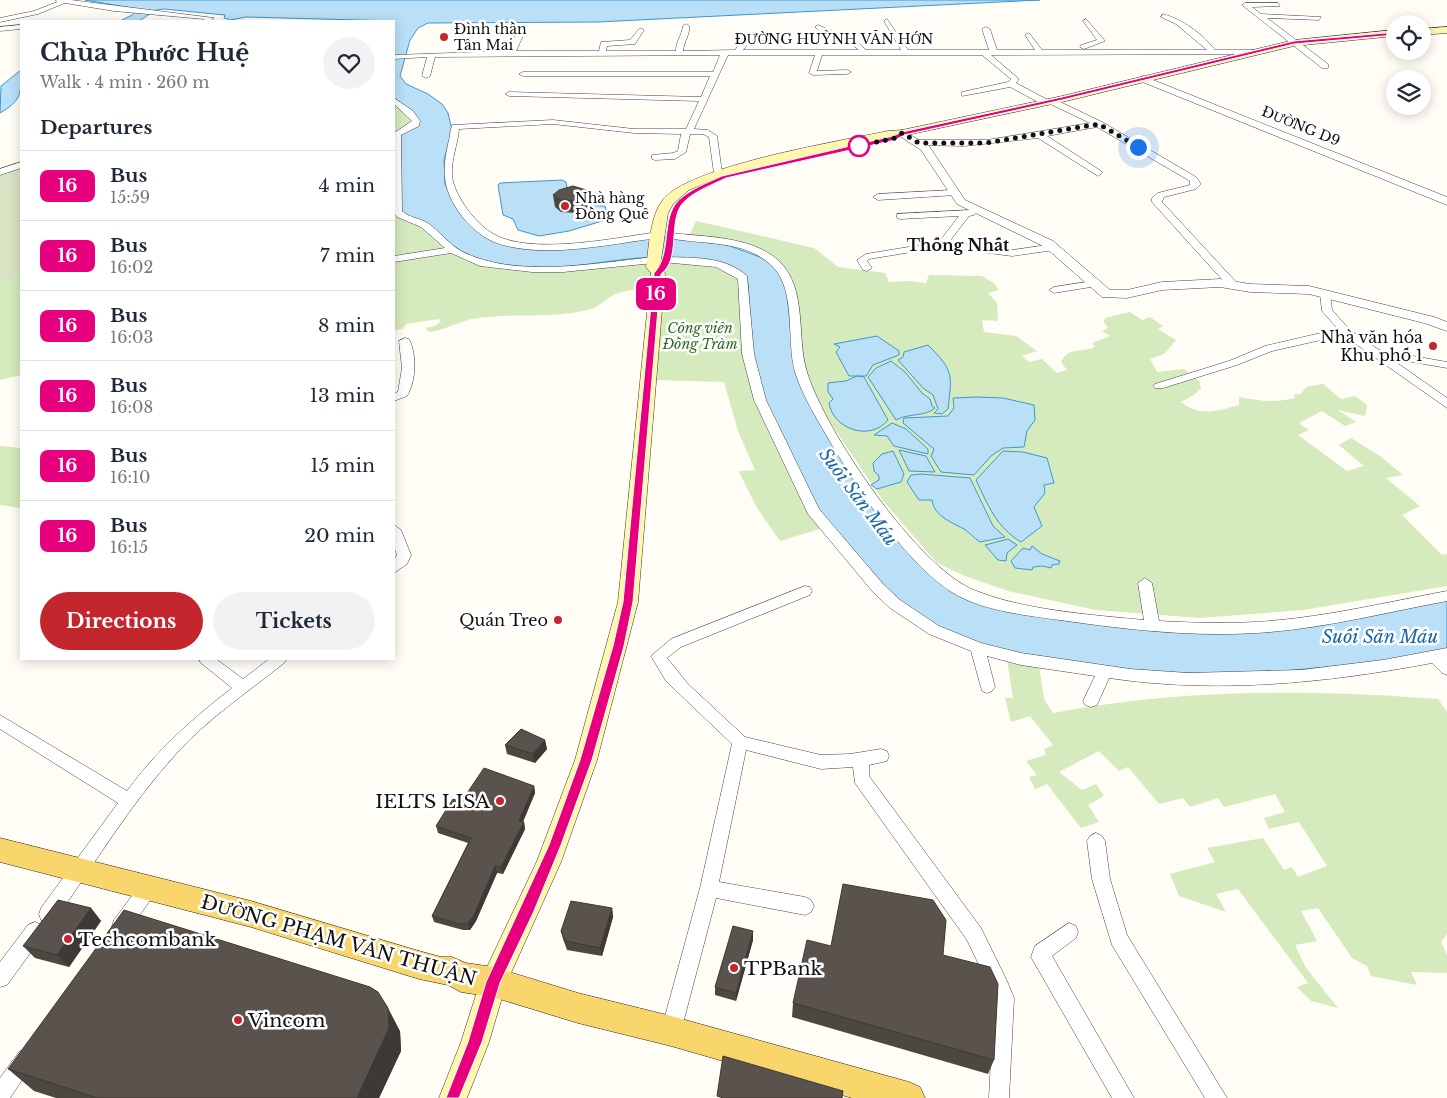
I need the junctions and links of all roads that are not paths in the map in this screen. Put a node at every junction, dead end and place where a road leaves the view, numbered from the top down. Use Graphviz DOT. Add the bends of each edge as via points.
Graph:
graph roads {
  1 [pos="62,1"];
  2 [pos="1250,2"];
  3 [pos="1278,5"];
  4 [pos="1163,16"];
  5 [pos="1259,16"];
  6 [pos="1319,18"];
  7 [pos="0,20"];
  8 [pos="207,20"];
  9 [pos="887,21"];
  10 [pos="1086,21"];
  11 [pos="686,26"];
  12 [pos="20,27"];
  13 [pos="818,27"];
  14 [pos="0,29"];
  15 [pos="986,29"];
  16 [pos="640,30"];
  17 [pos="1447,30"];
  18 [pos="1431,31"];
  19 [pos="1386,34"];
  20 [pos="609,35"];
  21 [pos="1029,35"];
  22 [pos="519,36"];
  23 [pos="775,38"];
  24 [pos="502,43"];
  25 [pos="1294,43"];
  26 [pos="607,44"];
  27 [pos="1212,50"];
  28 [pos="719,51"];
  29 [pos="905,51"];
  30 [pos="738,52"];
  31 [pos="819,52"];
  32 [pos="864,52"];
  33 [pos="925,52"];
  34 [pos="985,52"];
  35 [pos="1080,52"];
  36 [pos="1254,52"];
  37 [pos="493,53"];
  38 [pos="679,53"];
  39 [pos="994,53"];
  40 [pos="1040,53"];
  41 [pos="432,54"];
  42 [pos="511,54"];
  43 [pos="602,54"];
  44 [pos="395,56"];
  45 [pos="916,60"];
  46 [pos="1325,66"];
  47 [pos="526,70"];
  48 [pos="847,72"];
  49 [pos="604,74"];
  50 [pos="715,74"];
  51 [pos="426,76"];
  52 [pos="1144,79"];
  53 [pos="1011,84"];
  54 [pos="965,94"];
  55 [pos="705,99"];
  56 [pos="395,101"];
  57 [pos="1048,102"];
  58 [pos="1099,124"];
  59 [pos="688,131"];
  60 [pos="902,133"];
  61 [pos="1040,134"];
  62 [pos="919,143"];
  63 [pos="655,157"];
  64 [pos="20,166"];
  65 [pos="0,172"];
  66 [pos="718,172"];
  67 [pos="1098,173"];
  68 [pos="395,176"];
  69 [pos="395,176"];
  70 [pos="953,193"];
  71 [pos="878,197"];
  72 [pos="1447,202"];
  73 [pos="979,212"];
  74 [pos="675,213"];
  75 [pos="965,215"];
  76 [pos="900,216"];
  77 [pos="667,232"];
  78 [pos="942,244"];
  79 [pos="1054,247"];
  80 [pos="452,250"];
  81 [pos="395,259"];
  82 [pos="659,264"];
  83 [pos="867,268"];
  84 [pos="1093,284"];
  85 [pos="1232,284"];
  86 [pos="1054,290"];
  87 [pos="1325,294"];
  88 [pos="1447,327"];
  89 [pos="1345,331"];
  90 [pos="405,341"];
  91 [pos="1374,352"];
  92 [pos="1447,365"];
  93 [pos="1159,386"];
  94 [pos="395,397"];
  95 [pos="1447,404"];
  96 [pos="395,532"];
  97 [pos="395,567"];
  98 [pos="1145,582"];
  99 [pos="805,591"];
  100 [pos="1447,596"];
  101 [pos="1153,626"];
  102 [pos="978,648"];
  103 [pos="1441,655"];
  104 [pos="207,660"];
  105 [pos="277,660"];
  106 [pos="1447,669"];
  107 [pos="1104,672"];
  108 [pos="242,687"];
  109 [pos="987,687"];
  110 [pos="1091,701"];
  111 [pos="0,720"];
  112 [pos="740,742"];
  113 [pos="881,756"];
  114 [pos="861,760"];
  115 [pos="129,801"];
  116 [pos="1096,841"];
  117 [pos="0,850"];
  118 [pos="82,869"];
  119 [pos="149,887"];
  120 [pos="709,888"];
  121 [pos="805,906"];
  122 [pos="1069,932"];
  123 [pos="109,943"];
  124 [pos="0,978"];
  125 [pos="493,982"];
  126 [pos="671,1031"];
  127 [pos="34,1047"];
  128 [pos="0,1095"];
  129 [pos="453,1098"];
  130 [pos="909,1098"];
  131 [pos="999,1098"];
  132 [pos="1124,1098"];
  133 [pos="1217,1098"];
  1 -- 7 [label="street" via="36,13"];
  1 -- 8 [label="street" via="210,18"];
  2 -- 3 [label="street"];
  2 -- 5 [label="street" via="1245,5"];
  4 -- 27 [label="street" via="1181,22"];
  5 -- 6 [label="street"];
  5 -- 25 [label="street"];
  9 -- 29 [label="street"];
  10 -- 35 [label="street" via="1101,41 1086,45"];
  11 -- 38 [label="street"];
  12 -- 14 [label="street"];
  13 -- 32 [label="street" via="846,37"];
  15 -- 39 [label="street"];
  16 -- 26 [label="street" via="632,42"];
  17 -- 18 [label="main road"];
  19 -- 25 [label="main road"];
  20 -- 26 [label="street"];
  21 -- 40 [label="street"];
  22 -- 42 [label="street"];
  23 -- 30 [label="street" via="748,39"];
  24 -- 37 [label="street"];
  25 -- 36 [label="main road"];
  25 -- 46 [label="street"];
  26 -- 43 [label="street" via="603,45"];
  27 -- 35 [label="street, ĐƯỜNG HUỲNH VĂN HỚN"];
  27 -- 36 [label="street, ĐƯỜNG HUỲNH VĂN HỚN"];
  28 -- 30 [label="street, ĐƯỜNG HUỲNH VĂN HỚN"];
  28 -- 38 [label="street, ĐƯỜNG HUỲNH VĂN HỚN"];
  28 -- 50 [label="street"];
  29 -- 32 [label="street, ĐƯỜNG HUỲNH VĂN HỚN"];
  29 -- 33 [label="street, ĐƯỜNG HUỲNH VĂN HỚN"];
  30 -- 31 [label="street, ĐƯỜNG HUỲNH VĂN HỚN"];
  31 -- 32 [label="street, ĐƯỜNG HUỲNH VĂN HỚN"];
  31 -- 48 [label="street" via="813,73"];
  33 -- 34 [label="street, ĐƯỜNG HUỲNH VĂN HỚN"];
  33 -- 45 [label="street"];
  34 -- 39 [label="street, ĐƯỜNG HUỲNH VĂN HỚN"];
  34 -- 53 [label="street" via="1013,76 1015,79"];
  35 -- 40 [label="street, ĐƯỜNG HUỲNH VĂN HỚN"];
  36 -- 52 [label="main road"];
  37 -- 41 [label="street, ĐƯỜNG HUỲNH VĂN HỚN"];
  37 -- 42 [label="street, ĐƯỜNG HUỲNH VĂN HỚN"];
  38 -- 49 [label="street, ĐƯỜNG HUỲNH VĂN HỚN"];
  39 -- 40 [label="street, ĐƯỜNG HUỲNH VĂN HỚN"];
  41 -- 44 [label="street, ĐƯỜNG HUỲNH VĂN HỚN"];
  41 -- 51 [label="street"];
  42 -- 47 [label="street, ĐƯỜNG HUỲNH VĂN HỚN"];
  43 -- 47 [label="street, ĐƯỜNG HUỲNH VĂN HỚN"];
  43 -- 49 [label="street, ĐƯỜNG HUỲNH VĂN HỚN"];
  47 -- 49 [label="street"];
  47 -- 49 [label="street" via="509,94"];
  49 -- 50 [label="street"];
  49 -- 55 [label="street"];
  50 -- 55 [label="street"];
  52 -- 57 [label="main road"];
  52 -- 72 [label="street, ĐƯỜNG D9"];
  53 -- 54 [label="street"];
  53 -- 57 [label="street"];
  55 -- 59 [label="street"];
  56 -- 69 [label="street" via="410,113 416,124 397,134"];
  57 -- 58 [label="street"];
  57 -- 60 [label="main road"];
  58 -- 61 [label="street"];
  58 -- 85 [label="street" via="1193,179 1194,187 1161,195 1157,202"];
  59 -- 63 [label="street" via="682,152 675,156"];
  59 -- 66 [label="street" via="711,133"];
  59 -- 77 [label="street" via="634,131 553,122 455,127 448,160 449,183 468,217 490,236 513,244 545,245"];
  60 -- 62 [label="street"];
  60 -- 66 [label="main road"];
  60 -- 74 [label="main road" via="895,138 724,177 693,192 680,203"];
  61 -- 62 [label="street" via="986,143"];
  61 -- 67 [label="street"];
  62 -- 70 [label="street"];
  64 -- 65 [label="street"];
  66 -- 77 [label="main road" via="685,187 667,202 662,213"];
  68 -- 80 [label="street" via="397,211 424,225"];
  70 -- 71 [label="street"];
  70 -- 73 [label="street" via="961,202"];
  73 -- 75 [label="street"];
  73 -- 79 [label="street"];
  75 -- 76 [label="street"];
  75 -- 78 [label="street"];
  77 -- 82 [label="main road"];
  77 -- 101 [label="street" via="744,248 780,268 790,284 801,373 817,409 875,499 940,577 956,588 1008,605 1090,620"];
  78 -- 79 [label="street" via="1012,253"];
  78 -- 83 [label="street" via="866,258 862,260"];
  79 -- 84 [label="street"];
  80 -- 81 [label="street"];
  80 -- 82 [label="street" via="480,263 520,269"];
  82 -- 102 [label="street" via="720,266 740,274 744,282 748,354 760,400 813,510 895,604 934,630"];
  82 -- 125 [label="main road" via="628,602 618,646 586,760 549,862"];
  84 -- 85 [label="street" via="1107,294 1116,295 1178,284"];
  84 -- 86 [label="street"];
  85 -- 87 [label="street"];
  87 -- 88 [label="street"];
  87 -- 89 [label="street" via="1327,311"];
  89 -- 91 [label="street"];
  89 -- 93 [label="street" via="1270,348"];
  90 -- 94 [label="street" via="408,362 405,388 403,394"];
  91 -- 92 [label="street"];
  91 -- 95 [label="street"];
  96 -- 97 [label="street" via="404,555"];
  98 -- 101 [label="street"];
  99 -- 112 [label="street" via="676,643 659,656 672,677 723,722"];
  100 -- 101 [label="street" via="1298,623 1239,627"];
  102 -- 107 [label="street" via="1021,659"];
  102 -- 109 [label="street"];
  103 -- 106 [label="street"];
  103 -- 107 [label="street" via="1301,676 1229,680"];
  104 -- 108 [label="street"];
  105 -- 108 [label="street"];
  107 -- 110 [label="street"];
  108 -- 115 [label="street" via="171,748"];
  111 -- 115 [label="street"];
  112 -- 114 [label="street" via="821,762"];
  112 -- 120 [label="street"];
  113 -- 114 [label="street"];
  114 -- 131 [label="street" via="861,778 974,934 1004,998"];
  115 -- 118 [label="street"];
  116 -- 133 [label="street" via="1102,879 1119,939"];
  117 -- 118 [label="main road, ĐƯỜNG PHẠM VĂN THUẬN"];
  118 -- 119 [label="main road, ĐƯỜNG PHẠM VĂN THUẬN"];
  118 -- 124 [label="street"];
  119 -- 123 [label="street"];
  119 -- 125 [label="main road, ĐƯỜNG PHẠM VĂN THUẬN" via="419,965 452,971 461,977"];
  120 -- 121 [label="street"];
  120 -- 126 [label="street"];
  122 -- 132 [label="street" via="1042,952 1041,957"];
  125 -- 126 [label="main road, ĐƯỜNG PHẠM VĂN THUẬN" via="578,1008"];
  125 -- 129 [label="main road" via="475,1042"];
  126 -- 130 [label="main road, ĐƯỜNG PHẠM VĂN THUẬN"];
  127 -- 128 [label="street"];
}
